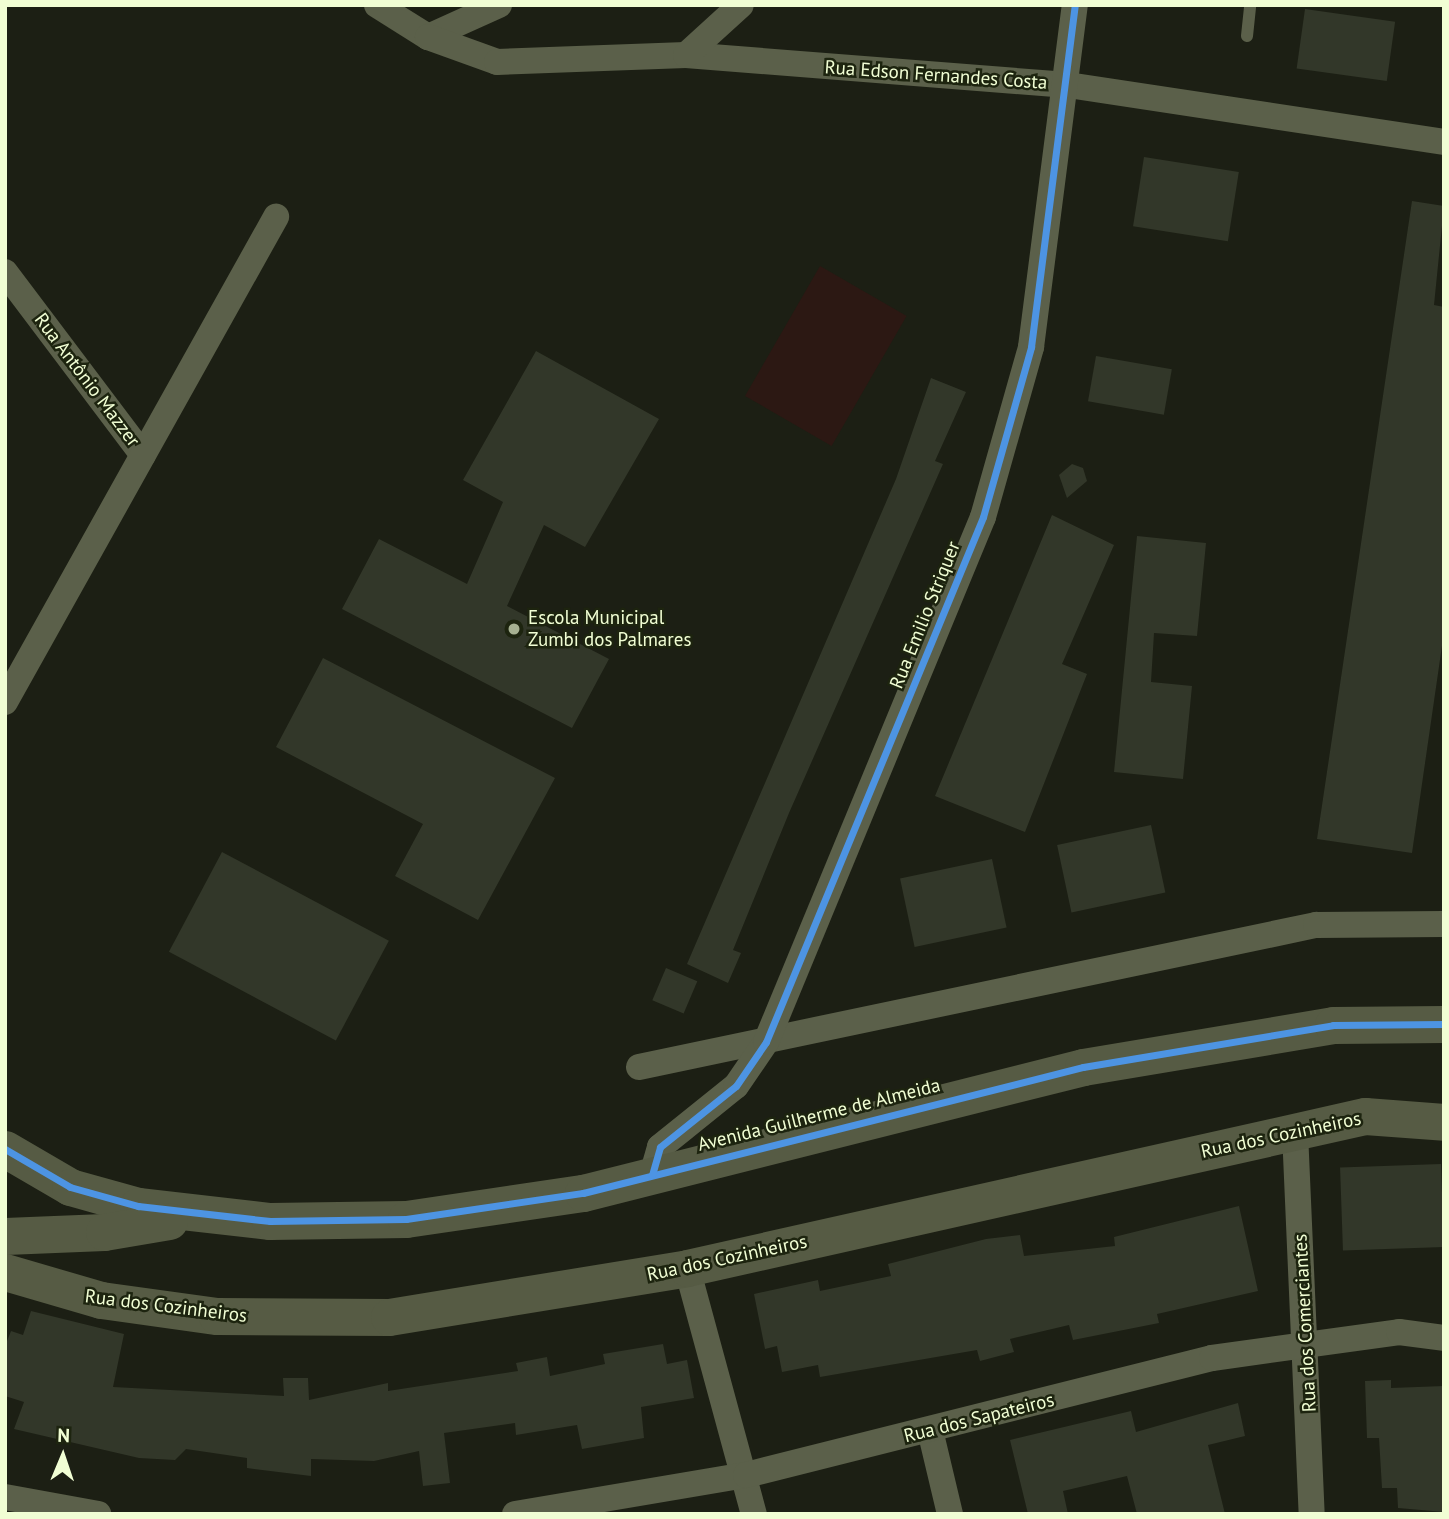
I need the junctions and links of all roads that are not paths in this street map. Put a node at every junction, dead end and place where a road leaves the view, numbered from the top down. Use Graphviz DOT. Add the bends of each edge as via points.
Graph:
graph roads {
  1 [pos="377,5"];
  2 [pos="499,5"];
  3 [pos="741,5"];
  4 [pos="1075,5"];
  5 [pos="1250,5"];
  6 [pos="1247,36"];
  7 [pos="428,37"];
  8 [pos="686,55"];
  9 [pos="1068,85"];
  10 [pos="1444,142"];
  11 [pos="276,217"];
  12 [pos="5,272"];
  13 [pos="143,456"];
  14 [pos="5,702"];
  15 [pos="1444,924"];
  16 [pos="1444,1024"];
  17 [pos="766,1042"];
  18 [pos="639,1067"];
  19 [pos="1444,1122"];
  20 [pos="1295,1132"];
  21 [pos="5,1149"];
  22 [pos="652,1175"];
  23 [pos="194,1216"];
  24 [pos="5,1236"];
  25 [pos="687,1268"];
  26 [pos="5,1272"];
  27 [pos="1444,1338"];
  28 [pos="1308,1345"];
  29 [pos="930,1430"];
  30 [pos="746,1475"];
  31 [pos="5,1497"];
  32 [pos="98,1514"];
  33 [pos="515,1514"];
  34 [pos="754,1514"];
  35 [pos="950,1514"];
  36 [pos="1312,1514"];
  1 -- 7 [label="street, Rua Edson Fernandes Costa"];
  2 -- 7 [label="street"];
  3 -- 8 [label="street"];
  4 -- 9 [label="street, Rua Emilio Striquer"];
  5 -- 6 [label="lane"];
  7 -- 8 [label="street, Rua Edson Fernandes Costa" via="497,62"];
  8 -- 9 [label="street, Rua Edson Fernandes Costa"];
  9 -- 10 [label="street, Rua Edson Fernandes Costa"];
  9 -- 17 [label="street, Rua Emilio Striquer" via="1038,306 1009,435 983,517"];
  11 -- 13 [label="street"];
  12 -- 13 [label="street, Rua Antônio Mazzer"];
  13 -- 14 [label="street"];
  15 -- 17 [label="street" via="1316,925"];
  16 -- 22 [label="street, Avenida Guilherme de Almeida" via="1333,1025 1094,1065"];
  17 -- 18 [label="street"];
  17 -- 22 [label="street, Rua Emilio Striquer" via="736,1086 660,1147"];
  19 -- 20 [label="street, Rua dos Cozinheiros" via="1365,1116"];
  20 -- 25 [label="street, Rua dos Cozinheiros"];
  20 -- 28 [label="street, Rua dos Comerciantes"];
  21 -- 23 [label="street, Avenida Guilherme de Almeida" via="70,1187"];
  22 -- 23 [label="street, Avenida Guilherme de Almeida" via="546,1200 406,1219 303,1223"];
  23 -- 24 [label="street" via="104,1232"];
  25 -- 26 [label="street, Rua dos Cozinheiros" via="503,1303 390,1317 309,1318 217,1316 101,1300"];
  25 -- 30 [label="street"];
  27 -- 28 [label="street, Rua dos Sapateiros" via="1399,1332"];
  28 -- 29 [label="street, Rua dos Sapateiros" via="1212,1359"];
  28 -- 36 [label="street, Rua dos Comerciantes"];
  29 -- 30 [label="street, Rua dos Sapateiros"];
  29 -- 35 [label="street"];
  30 -- 33 [label="street, Rua dos Sapateiros"];
  30 -- 34 [label="street"];
  31 -- 32 [label="street"];
}
